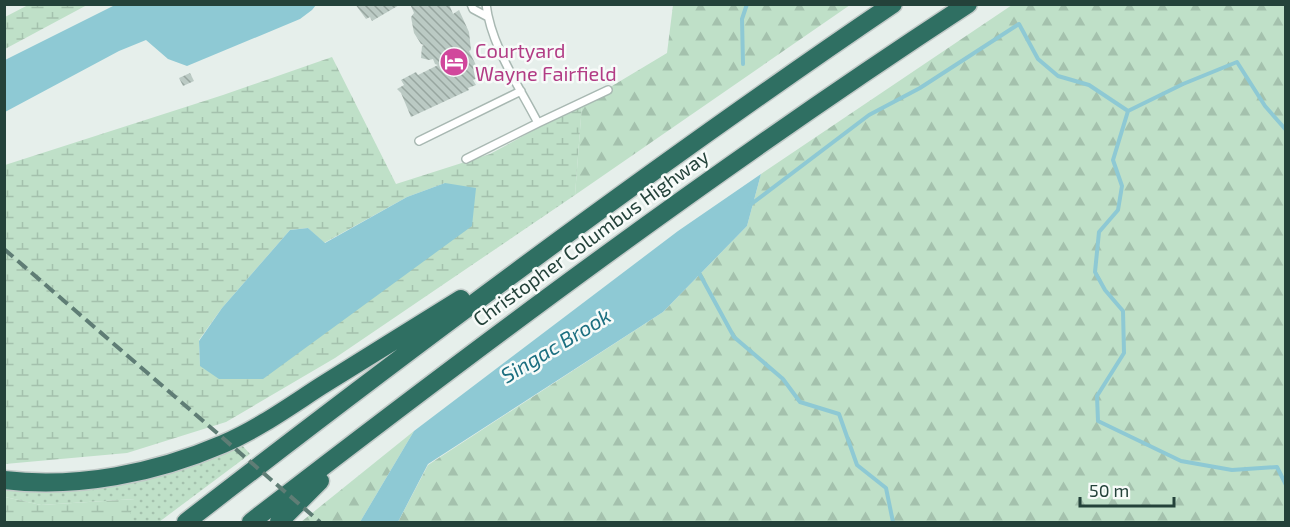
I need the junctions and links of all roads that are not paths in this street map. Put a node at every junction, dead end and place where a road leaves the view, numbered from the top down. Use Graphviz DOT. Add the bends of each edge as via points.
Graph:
graph roads {
  1 [pos="471,4"];
  2 [pos="486,4"];
  3 [pos="893,4"];
  4 [pos="968,4"];
  5 [pos="488,17"];
  6 [pos="608,90"];
  7 [pos="521,91"];
  8 [pos="537,123"];
  9 [pos="419,141"];
  10 [pos="466,159"];
  11 [pos="581,223"];
  12 [pos="368,431"];
  13 [pos="4,480"];
  14 [pos="186,522"];
  15 [pos="251,522"];
  16 [pos="279,522"];
  1 -- 5 [label="lane"];
  2 -- 5 [label="lane"];
  3 -- 11 [label="highway, Christopher Columbus Highway"];
  4 -- 12 [label="highway, Christopher Columbus Highway" via="672,206"];
  5 -- 7 [label="lane" via="498,47"];
  6 -- 8 [label="lane"];
  7 -- 8 [label="lane"];
  7 -- 9 [label="lane"];
  8 -- 10 [label="lane"];
  11 -- 13 [label="highway" via="225,443 161,466 115,475 65,481"];
  11 -- 14 [label="highway, Christopher Columbus Highway"];
  12 -- 15 [label="highway, Christopher Columbus Highway"];
  12 -- 16 [label="highway"];
}
